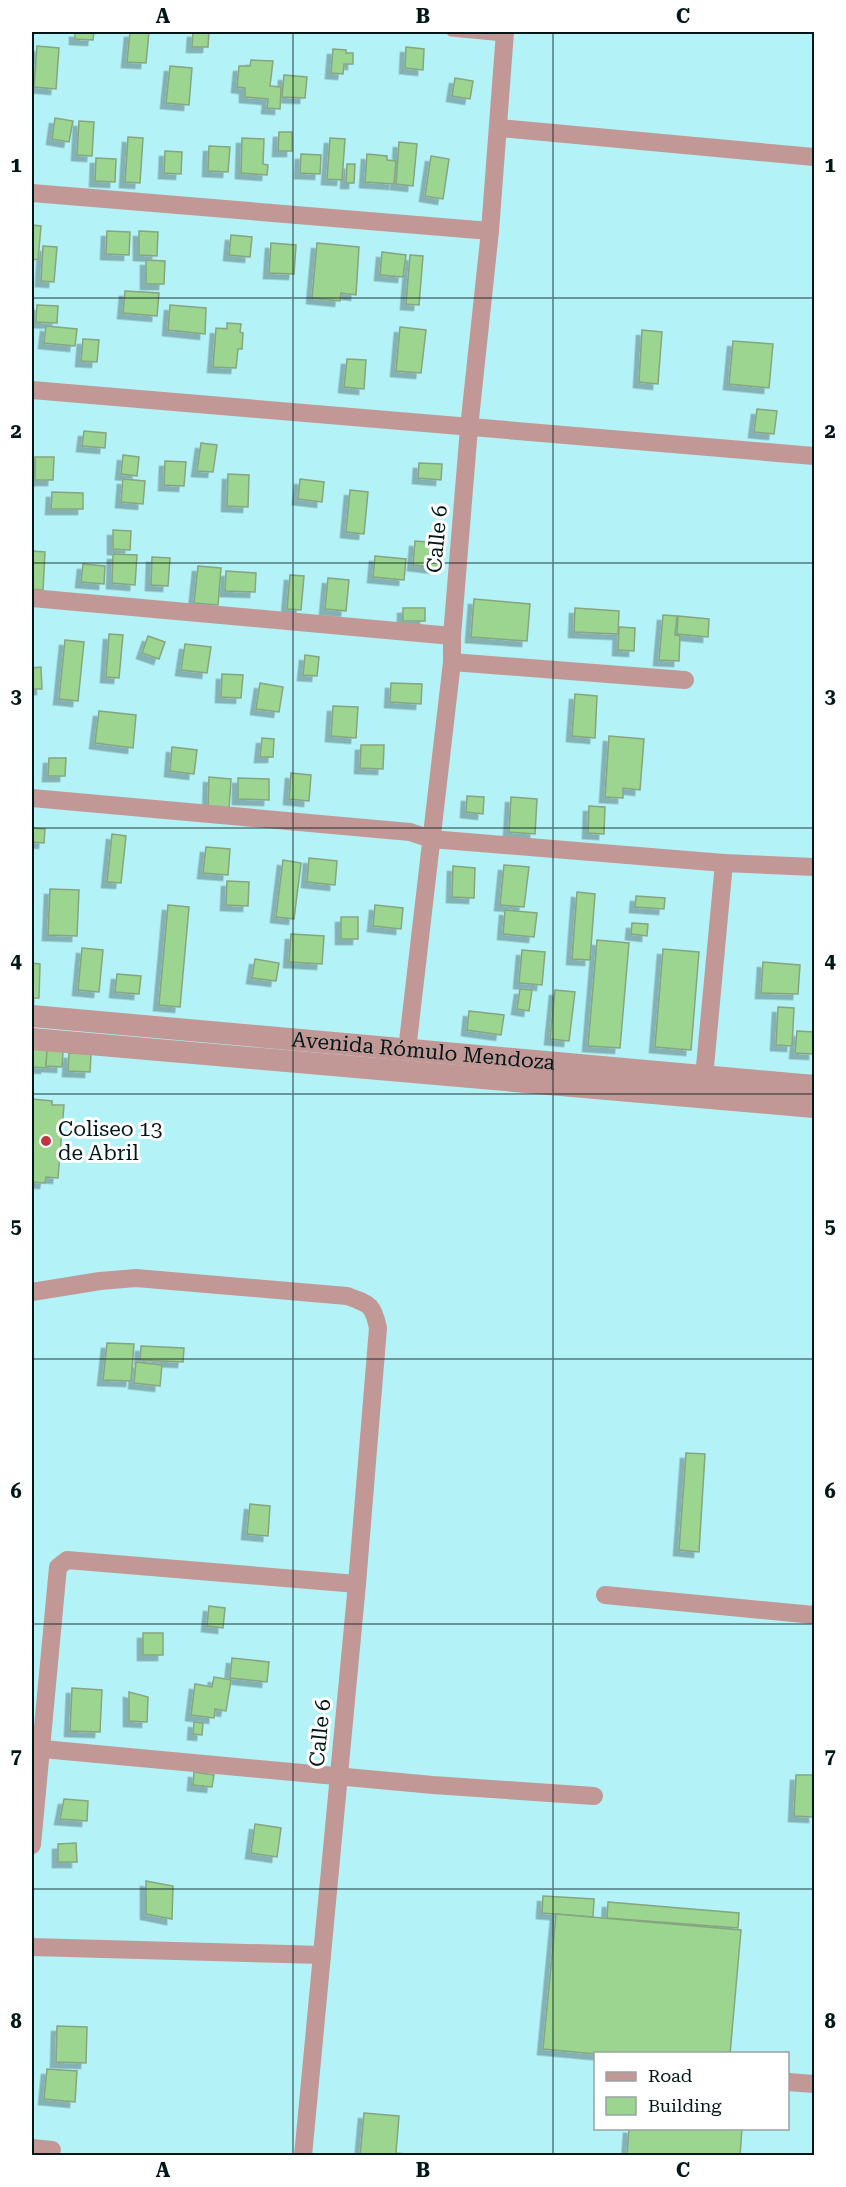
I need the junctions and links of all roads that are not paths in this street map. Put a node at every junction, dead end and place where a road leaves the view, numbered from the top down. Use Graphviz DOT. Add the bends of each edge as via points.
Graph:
graph roads {
  1 [pos="452,32"];
  2 [pos="504,34"];
  3 [pos="499,128"];
  4 [pos="814,157"];
  5 [pos="32,193"];
  6 [pos="490,231"];
  7 [pos="32,390"];
  8 [pos="469,428"];
  9 [pos="814,456"];
  10 [pos="32,598"];
  11 [pos="452,636"];
  12 [pos="452,662"];
  13 [pos="685,680"];
  14 [pos="32,798"];
  15 [pos="431,839"];
  16 [pos="724,863"];
  17 [pos="814,867"];
  18 [pos="32,1016"];
  19 [pos="32,1039"];
  20 [pos="407,1050"];
  21 [pos="814,1086"];
  22 [pos="703,1087"];
  23 [pos="814,1107"];
  24 [pos="32,1292"];
  25 [pos="357,1584"];
  26 [pos="605,1595"];
  27 [pos="814,1615"];
  28 [pos="37,1748"];
  29 [pos="339,1776"];
  30 [pos="594,1796"];
  31 [pos="32,1845"];
  32 [pos="32,1947"];
  33 [pos="322,1955"];
  34 [pos="789,2082"];
  35 [pos="814,2084"];
  36 [pos="32,2148"];
  37 [pos="52,2150"];
  38 [pos="303,2156"];
  1 -- 2 [label="lane"];
  2 -- 3 [label="street, Calle 6"];
  3 -- 4 [label="street"];
  3 -- 6 [label="street, Calle 6"];
  5 -- 6 [label="street"];
  6 -- 8 [label="street, Calle 6"];
  7 -- 8 [label="street"];
  8 -- 9 [label="street"];
  8 -- 11 [label="street, Calle 6"];
  10 -- 11 [label="street"];
  11 -- 12 [label="street, Calle 6"];
  12 -- 13 [label="street"];
  12 -- 15 [label="street, Calle 6"];
  14 -- 15 [label="street" via="410,831"];
  15 -- 16 [label="street"];
  15 -- 20 [label="street, Calle 6"];
  16 -- 17 [label="street"];
  16 -- 22 [label="street"];
  18 -- 20 [label="street, Avenida Rómulo Mendoza"];
  19 -- 22 [label="street, Avenida Rómulo Mendoza"];
  20 -- 22 [label="street, Avenida Rómulo Mendoza"];
  21 -- 22 [label="street, Avenida Rómulo Mendoza"];
  22 -- 23 [label="street, Avenida Rómulo Mendoza"];
  24 -- 25 [label="street, Calle 6" via="136,1278 348,1296 368,1304 378,1328"];
  25 -- 28 [label="street" via="67,1560 58,1567"];
  25 -- 29 [label="street, Calle 6"];
  26 -- 27 [label="street"];
  28 -- 29 [label="street"];
  28 -- 31 [label="street"];
  29 -- 30 [label="street"];
  29 -- 33 [label="street, Calle 6"];
  32 -- 33 [label="street"];
  33 -- 38 [label="street, Calle 6"];
  34 -- 35 [label="street"];
  36 -- 37 [label="street"];
}
